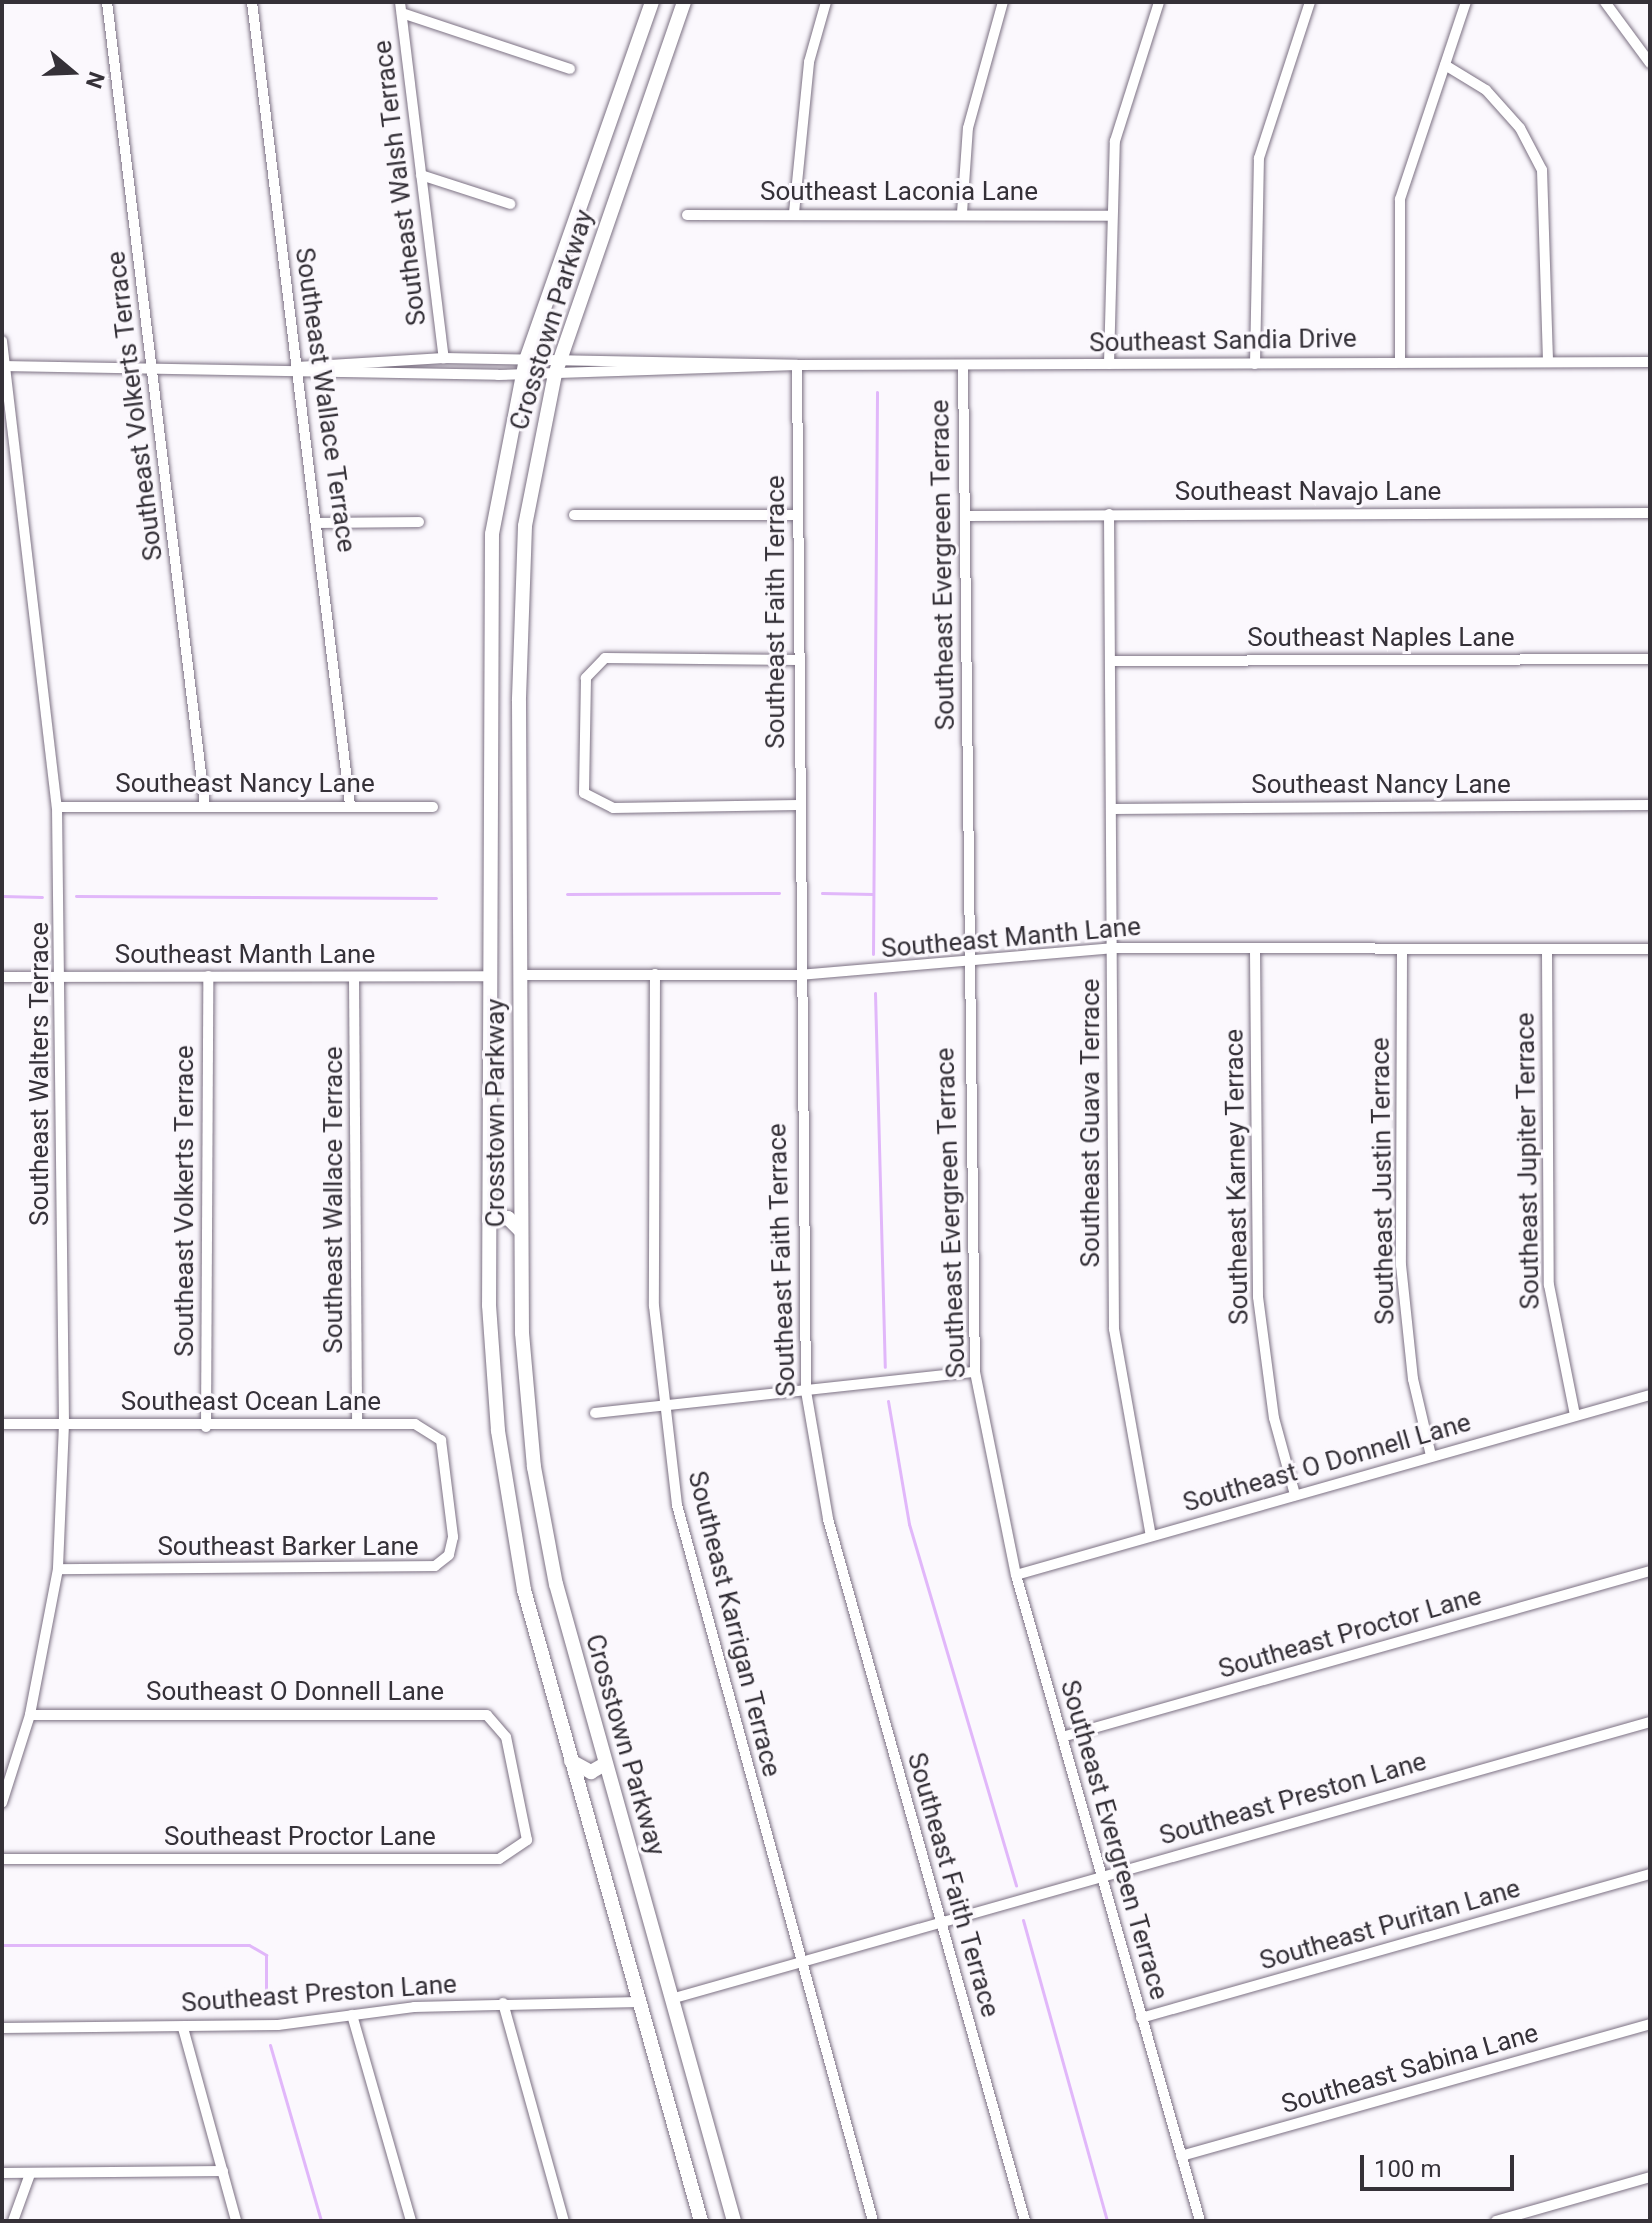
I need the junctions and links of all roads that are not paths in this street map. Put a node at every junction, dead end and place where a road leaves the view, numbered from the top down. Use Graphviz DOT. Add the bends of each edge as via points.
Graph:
graph roads {
  1 [pos="107,2"];
  2 [pos="252,2"];
  3 [pos="652,2"];
  4 [pos="684,2"];
  5 [pos="826,2"];
  6 [pos="1003,2"];
  7 [pos="1159,2"];
  8 [pos="1310,2"];
  9 [pos="1466,2"];
  10 [pos="1605,2"];
  11 [pos="401,7"];
  12 [pos="1650,63"];
  13 [pos="1445,65"];
  14 [pos="570,69"];
  15 [pos="421,175"];
  16 [pos="510,204"];
  17 [pos="794,213"];
  18 [pos="962,213"];
  19 [pos="687,215"];
  20 [pos="1111,216"];
  21 [pos="2,341"];
  22 [pos="444,358"];
  23 [pos="526,359"];
  24 [pos="560,359"];
  25 [pos="1400,361"];
  26 [pos="1548,362"];
  27 [pos="1650,362"];
  28 [pos="1109,364"];
  29 [pos="1255,364"];
  30 [pos="797,365"];
  31 [pos="4,366"];
  32 [pos="153,366"];
  33 [pos="963,366"];
  34 [pos="297,367"];
  35 [pos="521,374"];
  36 [pos="555,374"];
  37 [pos="1650,513"];
  38 [pos="1109,514"];
  39 [pos="574,515"];
  40 [pos="797,515"];
  41 [pos="967,516"];
  42 [pos="419,522"];
  43 [pos="320,523"];
  44 [pos="1650,659"];
  45 [pos="798,660"];
  46 [pos="1112,661"];
  47 [pos="350,805"];
  48 [pos="798,805"];
  49 [pos="1650,805"];
  50 [pos="205,806"];
  51 [pos="57,807"];
  52 [pos="433,807"];
  53 [pos="1112,809"];
  54 [pos="1112,948"];
  55 [pos="1650,949"];
  56 [pos="1255,951"];
  57 [pos="1402,952"];
  58 [pos="1547,952"];
  59 [pos="968,960"];
  60 [pos="655,974"];
  61 [pos="520,975"];
  62 [pos="799,975"];
  63 [pos="208,976"];
  64 [pos="488,976"];
  65 [pos="2,977"];
  66 [pos="354,977"];
  67 [pos="61,978"];
  68 [pos="489,1220"];
  69 [pos="520,1230"];
  70 [pos="975,1372"];
  71 [pos="806,1391"];
  72 [pos="1650,1395"];
  73 [pos="663,1405"];
  74 [pos="595,1413"];
  75 [pos="1575,1415"];
  76 [pos="357,1423"];
  77 [pos="2,1424"];
  78 [pos="64,1424"];
  79 [pos="206,1427"];
  80 [pos="1431,1456"];
  81 [pos="448,1492"];
  82 [pos="1295,1495"];
  83 [pos="1151,1536"];
  84 [pos="58,1569"];
  85 [pos="1650,1571"];
  86 [pos="1016,1575"];
  87 [pos="30,1715"];
  88 [pos="1650,1722"];
  89 [pos="1062,1737"];
  90 [pos="571,1761"];
  91 [pos="605,1764"];
  92 [pos="517,1779"];
  93 [pos="2,1803"];
  94 [pos="2,1859"];
  95 [pos="1650,1874"];
  96 [pos="1102,1875"];
  97 [pos="941,1922"];
  98 [pos="799,1962"];
  99 [pos="671,1999"];
  100 [pos="639,2002"];
  101 [pos="503,2003"];
  102 [pos="352,2015"];
  103 [pos="1141,2018"];
  104 [pos="1650,2024"];
  105 [pos="2,2028"];
  106 [pos="183,2028"];
  107 [pos="1181,2156"];
  108 [pos="223,2171"];
  109 [pos="2,2173"];
  110 [pos="30,2174"];
  111 [pos="1650,2177"];
  112 [pos="13,2221"];
  113 [pos="236,2221"];
  114 [pos="411,2221"];
  115 [pos="564,2221"];
  116 [pos="701,2221"];
  117 [pos="734,2221"];
  118 [pos="873,2221"];
  119 [pos="1025,2221"];
  120 [pos="1200,2221"];
  121 [pos="1496,2221"];
  1 -- 32 [label="street, Southeast Volkerts Terrace"];
  2 -- 34 [label="street, Southeast Wallace Terrace"];
  3 -- 23 [label="main road, Crosstown Parkway"];
  4 -- 24 [label="main road, Crosstown Parkway"];
  5 -- 17 [label="street" via="809,62"];
  6 -- 18 [label="street" via="968,128"];
  7 -- 20 [label="street" via="1115,141"];
  8 -- 29 [label="street" via="1259,158"];
  9 -- 13 [label="street"];
  10 -- 12 [label="street"];
  11 -- 14 [label="street"];
  11 -- 15 [label="street, Southeast Walsh Terrace"];
  13 -- 25 [label="street" via="1400,199"];
  13 -- 26 [label="street" via="1486,90 1520,128 1542,170"];
  15 -- 16 [label="street"];
  15 -- 22 [label="street, Southeast Walsh Terrace"];
  17 -- 18 [label="street, Southeast Laconia Lane"];
  17 -- 19 [label="street, Southeast Laconia Lane"];
  18 -- 20 [label="street, Southeast Laconia Lane"];
  20 -- 28 [label="street"];
  21 -- 31 [label="street, Southeast Walters Terrace"];
  22 -- 23 [label="street, Southeast Sandia Drive"];
  22 -- 34 [label="street, Southeast Sandia Drive" via="309,360"];
  23 -- 24 [label="street, Southeast Sandia Drive"];
  23 -- 35 [label="main road, Crosstown Parkway"];
  24 -- 30 [label="street, Southeast Sandia Drive"];
  24 -- 36 [label="main road, Crosstown Parkway"];
  25 -- 26 [label="street, Southeast Sandia Drive"];
  25 -- 29 [label="street, Southeast Sandia Drive"];
  26 -- 27 [label="street, Southeast Sandia Drive"];
  28 -- 29 [label="street, Southeast Sandia Drive"];
  28 -- 33 [label="street, Southeast Sandia Drive"];
  30 -- 33 [label="street, Southeast Sandia Drive"];
  30 -- 36 [label="street, Southeast Sandia Drive"];
  30 -- 40 [label="street, Southeast Faith Terrace"];
  31 -- 32 [label="street, Southeast Sandia Drive"];
  31 -- 51 [label="street, Southeast Walters Terrace"];
  32 -- 34 [label="street, Southeast Sandia Drive"];
  32 -- 50 [label="street, Southeast Volkerts Terrace"];
  33 -- 41 [label="street, Southeast Evergreen Terrace"];
  34 -- 35 [label="street, Southeast Sandia Drive"];
  34 -- 43 [label="street, Southeast Wallace Terrace"];
  35 -- 36 [label="street, Southeast Sandia Drive"];
  35 -- 64 [label="main road, Crosstown Parkway" via="489,567"];
  36 -- 61 [label="main road, Crosstown Parkway" via="533,468 520,587"];
  37 -- 38 [label="street, Southeast Navajo Lane"];
  38 -- 41 [label="street, Southeast Navajo Lane"];
  38 -- 46 [label="street, Southeast Guava Terrace"];
  39 -- 40 [label="street"];
  40 -- 45 [label="street, Southeast Faith Terrace"];
  41 -- 59 [label="street, Southeast Evergreen Terrace"];
  42 -- 43 [label="street"];
  43 -- 47 [label="street, Southeast Wallace Terrace"];
  44 -- 46 [label="street, Southeast Naples Lane"];
  45 -- 48 [label="street, Southeast Faith Terrace"];
  45 -- 48 [label="street" via="605,658 586,678 584,793 596,805"];
  46 -- 53 [label="street, Southeast Guava Terrace"];
  47 -- 50 [label="street, Southeast Nancy Lane"];
  47 -- 52 [label="street, Southeast Nancy Lane"];
  48 -- 62 [label="street, Southeast Faith Terrace"];
  49 -- 53 [label="street, Southeast Nancy Lane"];
  50 -- 51 [label="street, Southeast Nancy Lane"];
  51 -- 67 [label="street, Southeast Walters Terrace"];
  53 -- 54 [label="street, Southeast Guava Terrace"];
  54 -- 56 [label="street, Southeast Manth Lane"];
  54 -- 59 [label="street, Southeast Manth Lane"];
  54 -- 83 [label="street, Southeast Guava Terrace" via="1114,1329"];
  55 -- 58 [label="street, Southeast Manth Lane"];
  56 -- 57 [label="street, Southeast Manth Lane"];
  56 -- 82 [label="street, Southeast Karney Terrace" via="1258,1297 1274,1418"];
  57 -- 58 [label="street, Southeast Manth Lane"];
  57 -- 80 [label="street, Southeast Justin Terrace" via="1401,1265 1413,1379"];
  58 -- 75 [label="street, Southeast Jupiter Terrace" via="1549,1285"];
  59 -- 62 [label="street, Southeast Manth Lane"];
  59 -- 70 [label="street, Southeast Evergreen Terrace"];
  60 -- 61 [label="street, Southeast Manth Lane"];
  60 -- 62 [label="street, Southeast Manth Lane"];
  60 -- 73 [label="street, Southeast Karrigan Terrace" via="654,1306"];
  61 -- 69 [label="main road, Crosstown Parkway"];
  62 -- 71 [label="street, Southeast Faith Terrace"];
  63 -- 66 [label="street, Southeast Manth Lane"];
  63 -- 67 [label="street, Southeast Manth Lane"];
  63 -- 79 [label="street, Southeast Volkerts Terrace"];
  64 -- 66 [label="street, Southeast Manth Lane"];
  64 -- 68 [label="main road, Crosstown Parkway"];
  65 -- 67 [label="street, Southeast Manth Lane"];
  66 -- 76 [label="street, Southeast Wallace Terrace"];
  67 -- 78 [label="street, Southeast Walters Terrace"];
  68 -- 69 [label="main road" via="508,1218"];
  68 -- 90 [label="main road, Crosstown Parkway" via="491,1358 505,1491"];
  69 -- 91 [label="main road, Crosstown Parkway" via="525,1392 541,1507"];
  70 -- 71 [label="street"];
  70 -- 86 [label="street, Southeast Evergreen Terrace"];
  71 -- 73 [label="street"];
  71 -- 97 [label="street, Southeast Faith Terrace" via="828,1519"];
  72 -- 75 [label="street, Southeast O Donnell Lane"];
  73 -- 74 [label="street"];
  73 -- 98 [label="street, Southeast Karrigan Terrace" via="677,1505"];
  75 -- 80 [label="street, Southeast O Donnell Lane"];
  76 -- 79 [label="street, Southeast Ocean Lane"];
  76 -- 81 [label="street, Southeast Ocean Lane" via="429,1427 441,1440"];
  77 -- 78 [label="street, Southeast Ocean Lane"];
  78 -- 79 [label="street, Southeast Ocean Lane"];
  78 -- 84 [label="street, Southeast Walters Terrace"];
  80 -- 82 [label="street, Southeast O Donnell Lane"];
  81 -- 84 [label="street, Southeast Barker Lane" via="452,1546 427,1569"];
  82 -- 83 [label="street, Southeast O Donnell Lane"];
  83 -- 86 [label="street, Southeast O Donnell Lane"];
  84 -- 87 [label="street, Southeast Walters Terrace"];
  85 -- 89 [label="street, Southeast Proctor Lane"];
  86 -- 89 [label="street, Southeast Evergreen Terrace"];
  87 -- 92 [label="street, Southeast O Donnell Lane" via="479,1714 503,1728"];
  87 -- 93 [label="street, Southeast Walters Terrace"];
  88 -- 96 [label="street, Southeast Preston Lane"];
  89 -- 96 [label="street, Southeast Evergreen Terrace"];
  90 -- 91 [label="main road" via="591,1772"];
  90 -- 100 [label="main road, Crosstown Parkway"];
  91 -- 99 [label="main road, Crosstown Parkway"];
  92 -- 94 [label="street, Southeast Proctor Lane" via="528,1832 508,1858"];
  95 -- 103 [label="street, Southeast Puritan Lane"];
  96 -- 97 [label="street, Southeast Preston Lane"];
  96 -- 103 [label="street, Southeast Evergreen Terrace"];
  97 -- 98 [label="street, Southeast Preston Lane"];
  97 -- 119 [label="street, Southeast Faith Terrace"];
  98 -- 99 [label="street, Southeast Preston Lane"];
  98 -- 118 [label="street, Southeast Karrigan Terrace"];
  99 -- 117 [label="main road, Crosstown Parkway"];
  100 -- 101 [label="street, Southeast Preston Lane"];
  100 -- 116 [label="main road, Crosstown Parkway"];
  101 -- 102 [label="street, Southeast Preston Lane"];
  101 -- 115 [label="street"];
  102 -- 106 [label="street, Southeast Preston Lane"];
  102 -- 114 [label="street"];
  103 -- 107 [label="street, Southeast Evergreen Terrace"];
  104 -- 107 [label="street, Southeast Sabina Lane"];
  105 -- 106 [label="street, Southeast Preston Lane"];
  106 -- 108 [label="street"];
  107 -- 120 [label="street, Southeast Evergreen Terrace"];
  108 -- 110 [label="street"];
  108 -- 113 [label="street"];
  109 -- 110 [label="street"];
  110 -- 112 [label="street"];
  111 -- 121 [label="street"];
}
